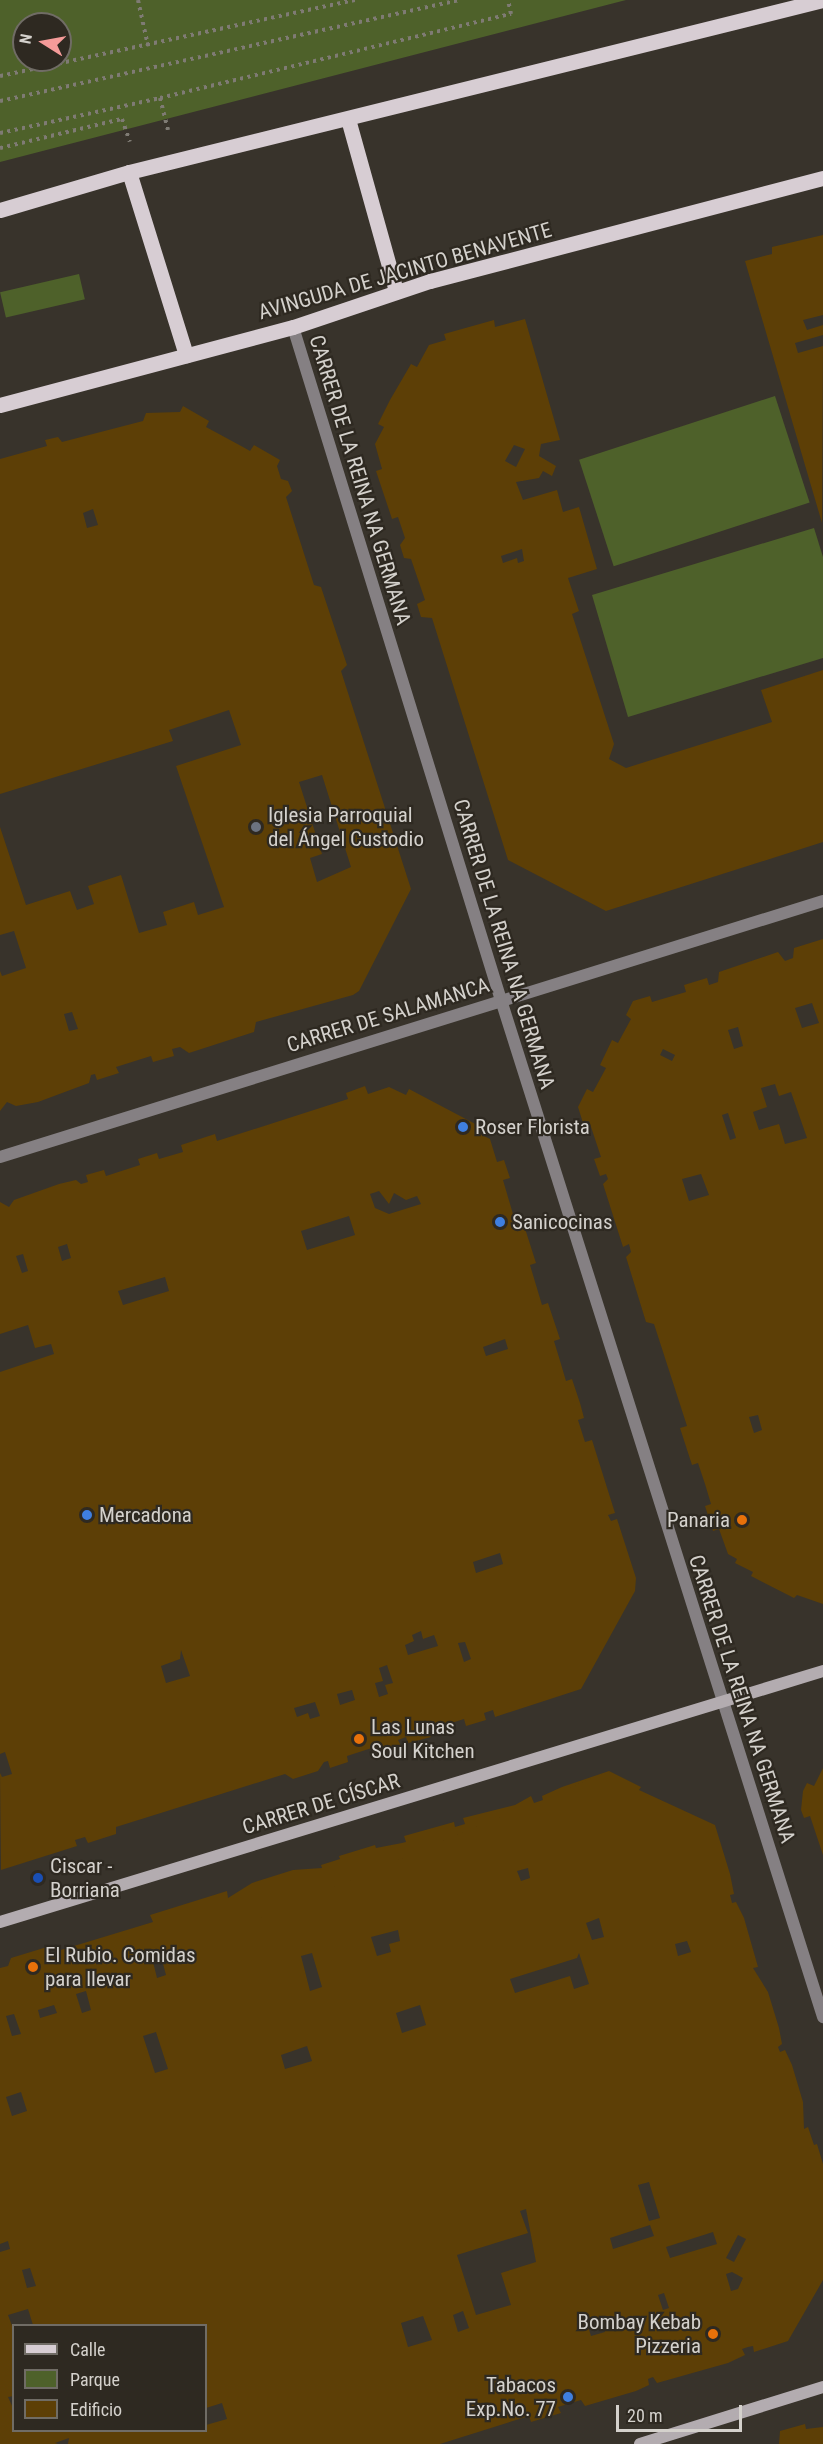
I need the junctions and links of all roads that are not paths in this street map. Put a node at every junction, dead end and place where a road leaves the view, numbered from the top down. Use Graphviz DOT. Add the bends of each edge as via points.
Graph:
graph roads {
  1 [pos="823,0"];
  2 [pos="348,119"];
  3 [pos="129,172"];
  4 [pos="823,178"];
  5 [pos="0,210"];
  6 [pos="396,291"];
  7 [pos="293,327"];
  8 [pos="186,355"];
  9 [pos="0,405"];
  10 [pos="823,901"];
  11 [pos="501,1000"];
  12 [pos="0,1157"];
  13 [pos="823,1671"];
  14 [pos="722,1702"];
  15 [pos="0,1922"];
  16 [pos="823,2017"];
  17 [pos="823,2387"];
  18 [pos="640,2444"];
  1 -- 2 [label="main road"];
  2 -- 3 [label="main road"];
  2 -- 6 [label="main road"];
  3 -- 5 [label="main road"];
  3 -- 8 [label="main road"];
  4 -- 6 [label="main road, AVINGUDA DE JACINTO BENAVENTE"];
  6 -- 7 [label="main road, AVINGUDA DE JACINTO BENAVENTE"];
  7 -- 8 [label="main road, AVINGUDA DE JACINTO BENAVENTE"];
  7 -- 11 [label="street, CARRER DE LA REINA NA GERMANA"];
  8 -- 9 [label="main road, AVINGUDA DE JACINTO BENAVENTE"];
  10 -- 11 [label="street, CARRER DE SALAMANCA"];
  11 -- 12 [label="street, CARRER DE SALAMANCA"];
  11 -- 14 [label="street, CARRER DE LA REINA NA GERMANA"];
  13 -- 14 [label="street, CARRER DE CÍSCAR"];
  14 -- 15 [label="street, CARRER DE CÍSCAR"];
  14 -- 16 [label="street, CARRER DE LA REINA NA GERMANA"];
  17 -- 18 [label="street"];
}
